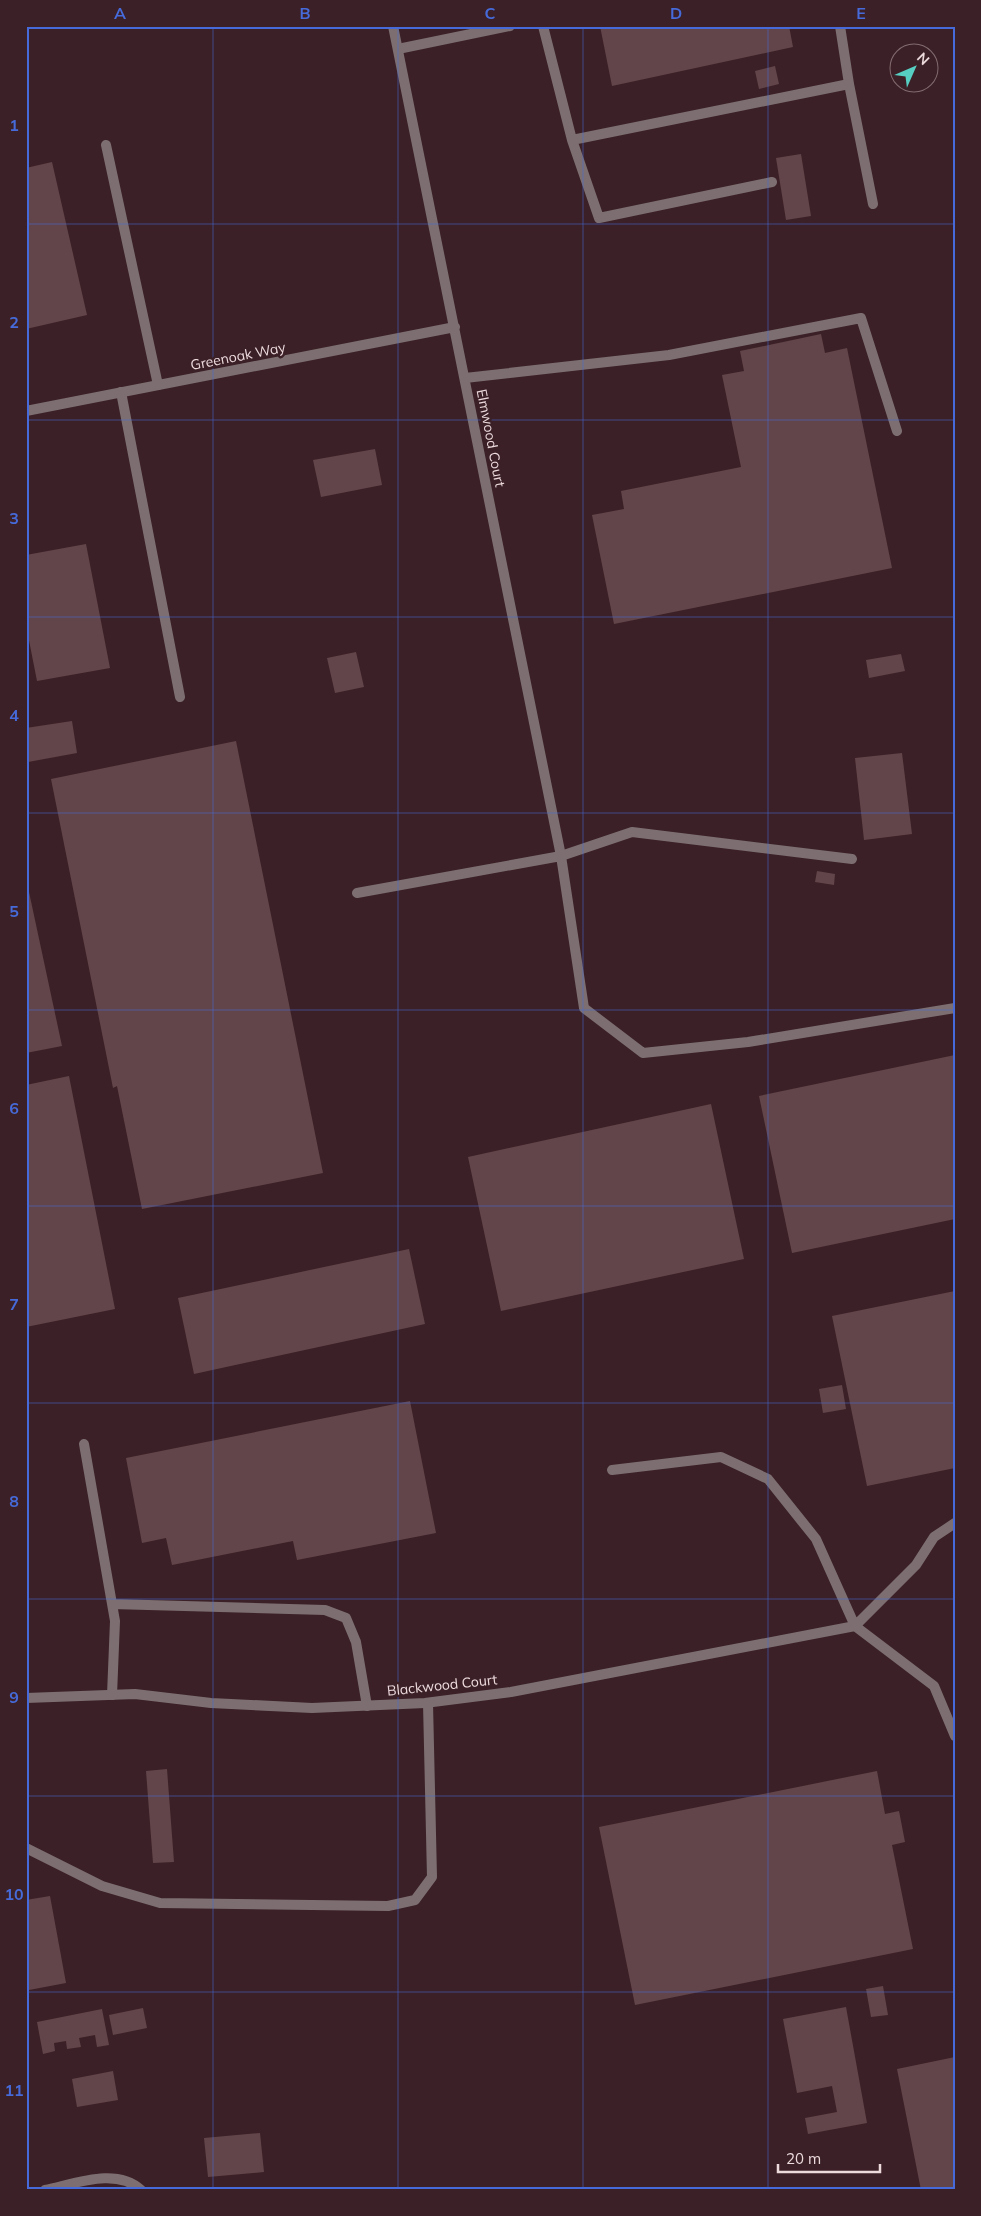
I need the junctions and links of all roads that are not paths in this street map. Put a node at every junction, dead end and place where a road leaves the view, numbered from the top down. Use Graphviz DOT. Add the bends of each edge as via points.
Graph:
graph roads {
  1 [pos="393,26"];
  2 [pos="510,26"];
  3 [pos="543,26"];
  4 [pos="840,26"];
  5 [pos="398,49"];
  6 [pos="849,84"];
  7 [pos="572,140"];
  8 [pos="106,145"];
  9 [pos="772,182"];
  10 [pos="873,204"];
  11 [pos="455,328"];
  12 [pos="465,378"];
  13 [pos="158,385"];
  14 [pos="121,392"];
  15 [pos="26,411"];
  16 [pos="897,431"];
  17 [pos="180,697"];
  18 [pos="561,856"];
  19 [pos="852,859"];
  20 [pos="358,893"];
  21 [pos="955,1008"];
  22 [pos="84,1444"];
  23 [pos="612,1470"];
  24 [pos="955,1523"];
  25 [pos="112,1604"];
  26 [pos="856,1626"];
  27 [pos="112,1695"];
  28 [pos="26,1698"];
  29 [pos="428,1703"];
  30 [pos="367,1706"];
  31 [pos="955,1736"];
  32 [pos="26,1848"];
  33 [pos="45,2190"];
  34 [pos="141,2190"];
  1 -- 5 [label="street, Elmwood Court"];
  2 -- 5 [label="street"];
  3 -- 7 [label="street"];
  4 -- 6 [label="street"];
  5 -- 11 [label="street, Elmwood Court"];
  6 -- 7 [label="street"];
  6 -- 10 [label="street"];
  7 -- 9 [label="street" via="599,218"];
  8 -- 13 [label="street"];
  11 -- 12 [label="street, Elmwood Court"];
  11 -- 13 [label="street, Greenoak Way"];
  12 -- 16 [label="street" via="669,355 861,318"];
  12 -- 18 [label="street, Elmwood Court"];
  13 -- 14 [label="street, Greenoak Way"];
  14 -- 15 [label="street, Greenoak Way"];
  14 -- 17 [label="street"];
  18 -- 19 [label="street" via="632,832"];
  18 -- 20 [label="street"];
  18 -- 21 [label="street, Elmwood Court" via="584,1008 643,1053 748,1042"];
  22 -- 25 [label="street"];
  23 -- 26 [label="street" via="721,1457 768,1479 816,1539"];
  24 -- 26 [label="street" via="934,1538 916,1565"];
  25 -- 27 [label="street" via="115,1621"];
  25 -- 30 [label="street" via="325,1610 346,1618 356,1642"];
  26 -- 29 [label="street, Blackwood Court" via="511,1692"];
  26 -- 31 [label="street" via="934,1686"];
  27 -- 28 [label="street, Blackwood Court"];
  27 -- 30 [label="street, Blackwood Court" via="135,1694 211,1703 294,1707"];
  29 -- 30 [label="street, Blackwood Court"];
  29 -- 32 [label="street" via="432,1878 415,1900 388,1906 160,1902 102,1886"];
  33 -- 34 [label="street" via="107,2178 126,2179"];
}
